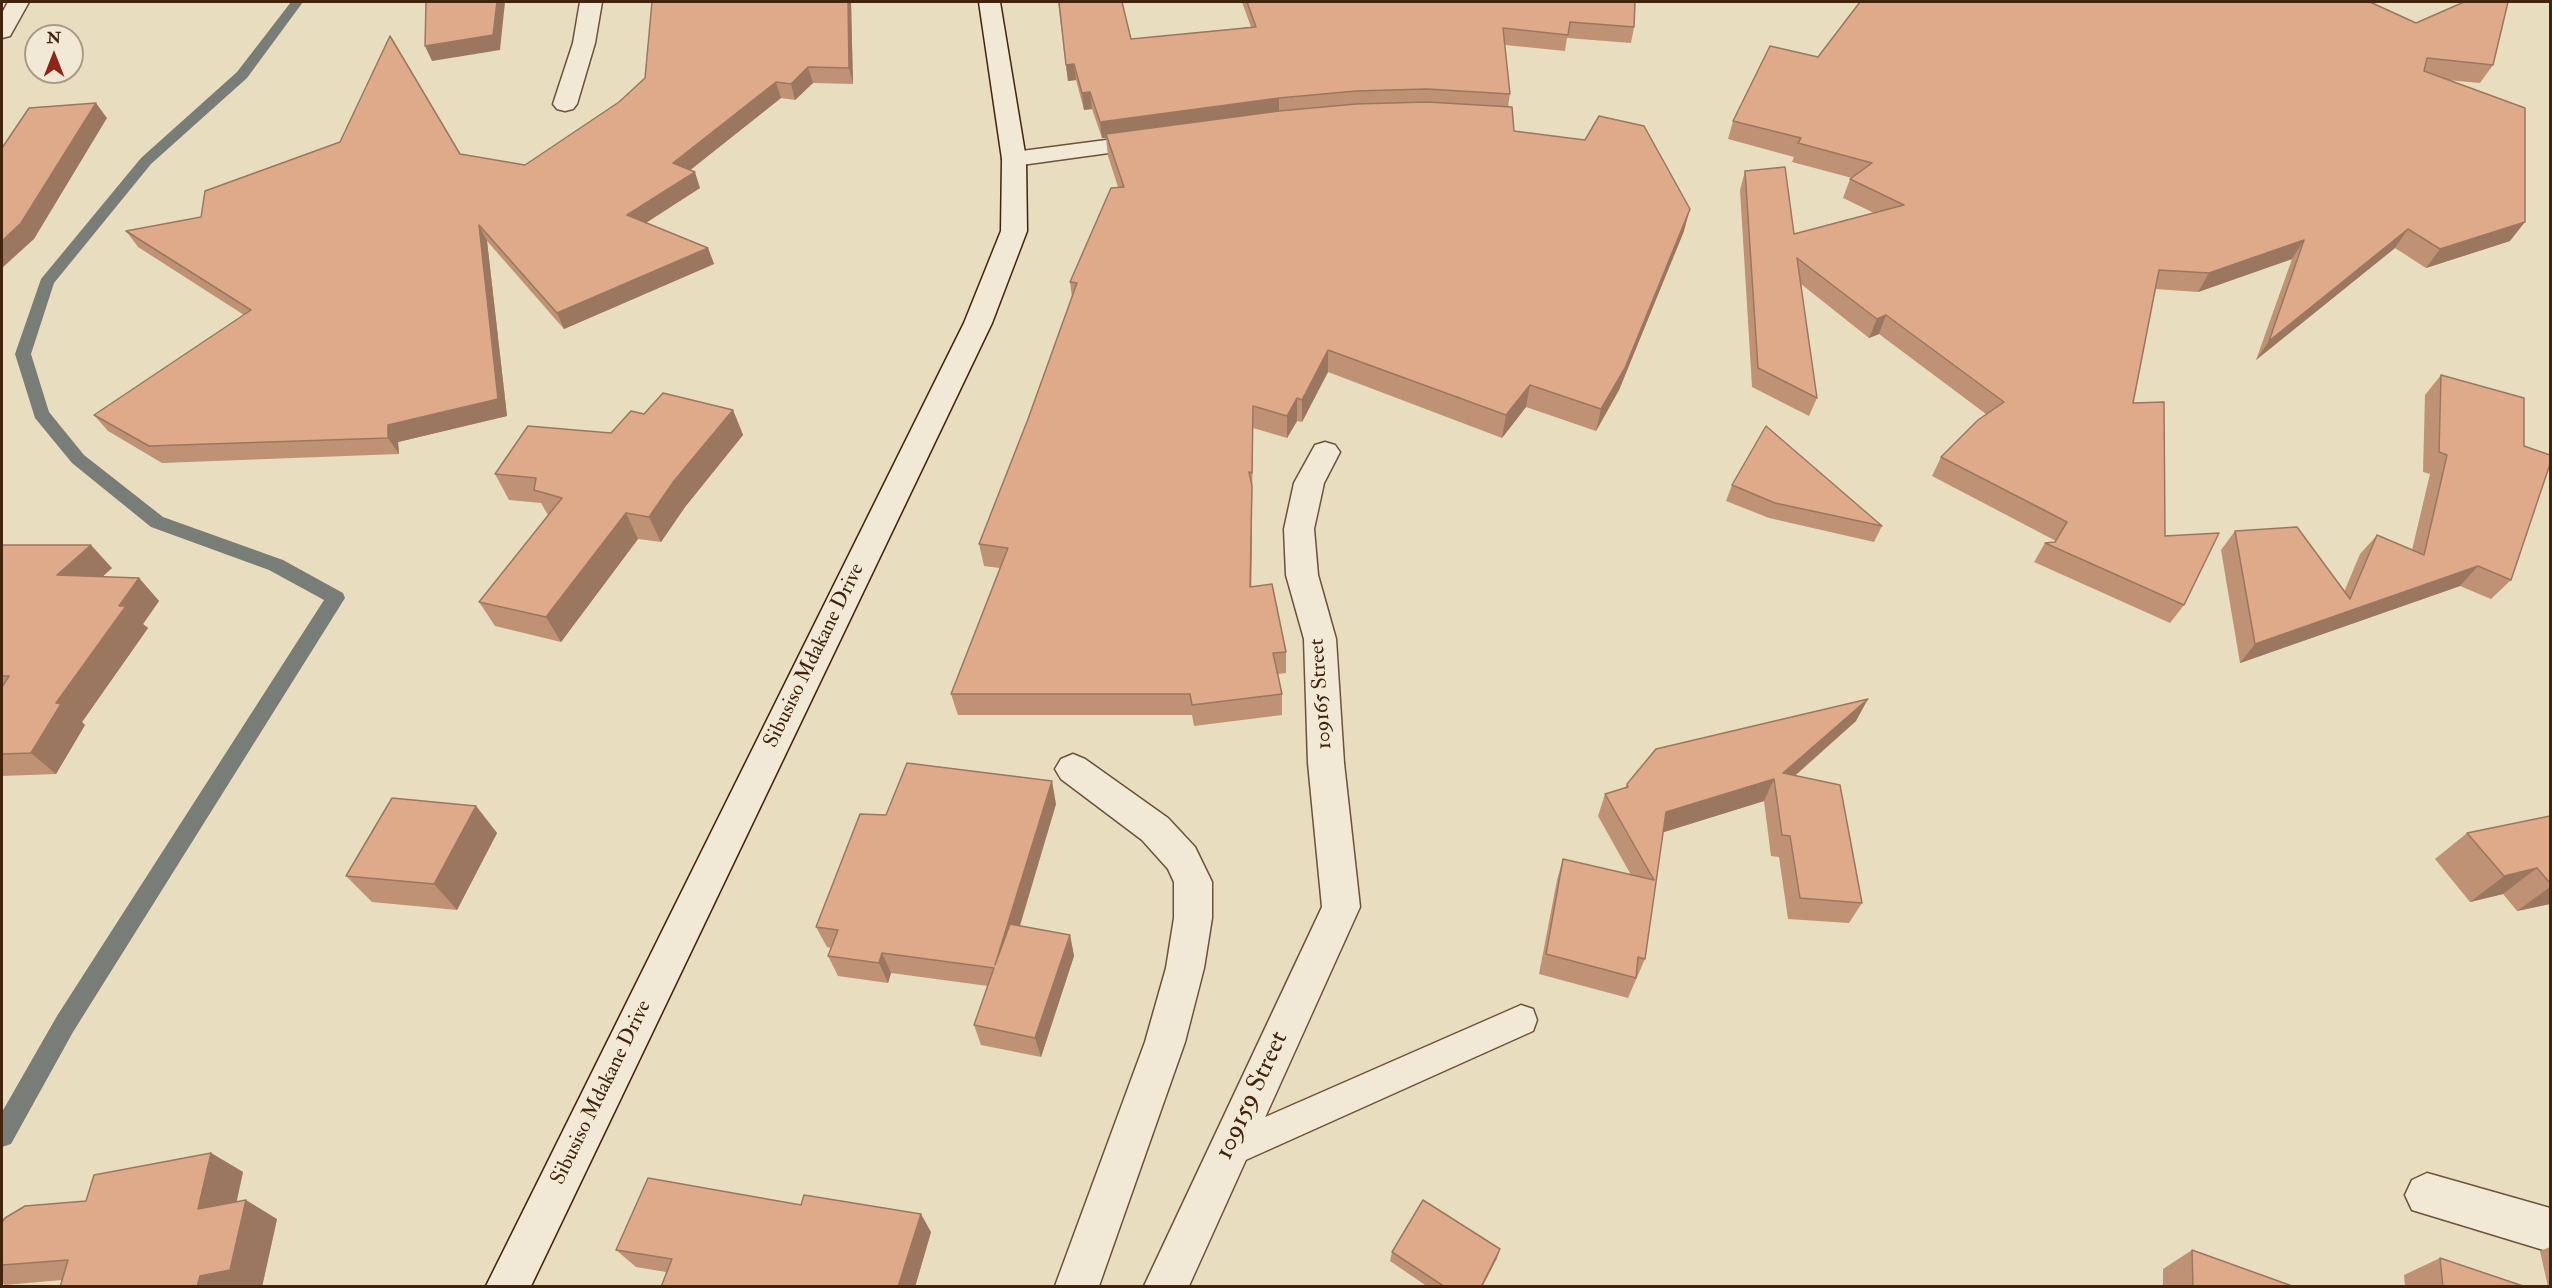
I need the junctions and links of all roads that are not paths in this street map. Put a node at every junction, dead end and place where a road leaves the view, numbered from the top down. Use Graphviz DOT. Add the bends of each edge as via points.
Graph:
graph roads {
  1 [pos="18,2"];
  2 [pos="591,2"];
  3 [pos="989,2"];
  4 [pos="2,31"];
  5 [pos="565,104"];
  6 [pos="1175,138"];
  7 [pos="1014,159"];
  8 [pos="1325,452"];
  9 [pos="1072,769"];
  10 [pos="1341,907"];
  11 [pos="1521,1020"];
  12 [pos="1227,1150"];
  13 [pos="2427,1195"];
  14 [pos="2550,1230"];
  15 [pos="508,1287"];
  16 [pos="1077,1287"];
  17 [pos="1166,1287"];
  1 -- 4 [label="street"];
  2 -- 5 [label="street" via="584,43"];
  3 -- 7 [label="street, Sibusiso Mdakane Drive"];
  6 -- 7 [label="street"];
  7 -- 15 [label="street, Sibusiso Mdakane Drive" via="1014,231 978,323"];
  8 -- 10 [label="street, 109165 Street" via="1309,483 1299,529 1302,575 1320,639 1326,763"];
  9 -- 16 [label="street" via="1155,829 1182,858 1193,882 1193,918 1185,968 1165,1042"];
  10 -- 12 [label="street, 109159 Street"];
  11 -- 12 [label="lane"];
  12 -- 17 [label="street, 109159 Street"];
  13 -- 14 [label="street"];
}
